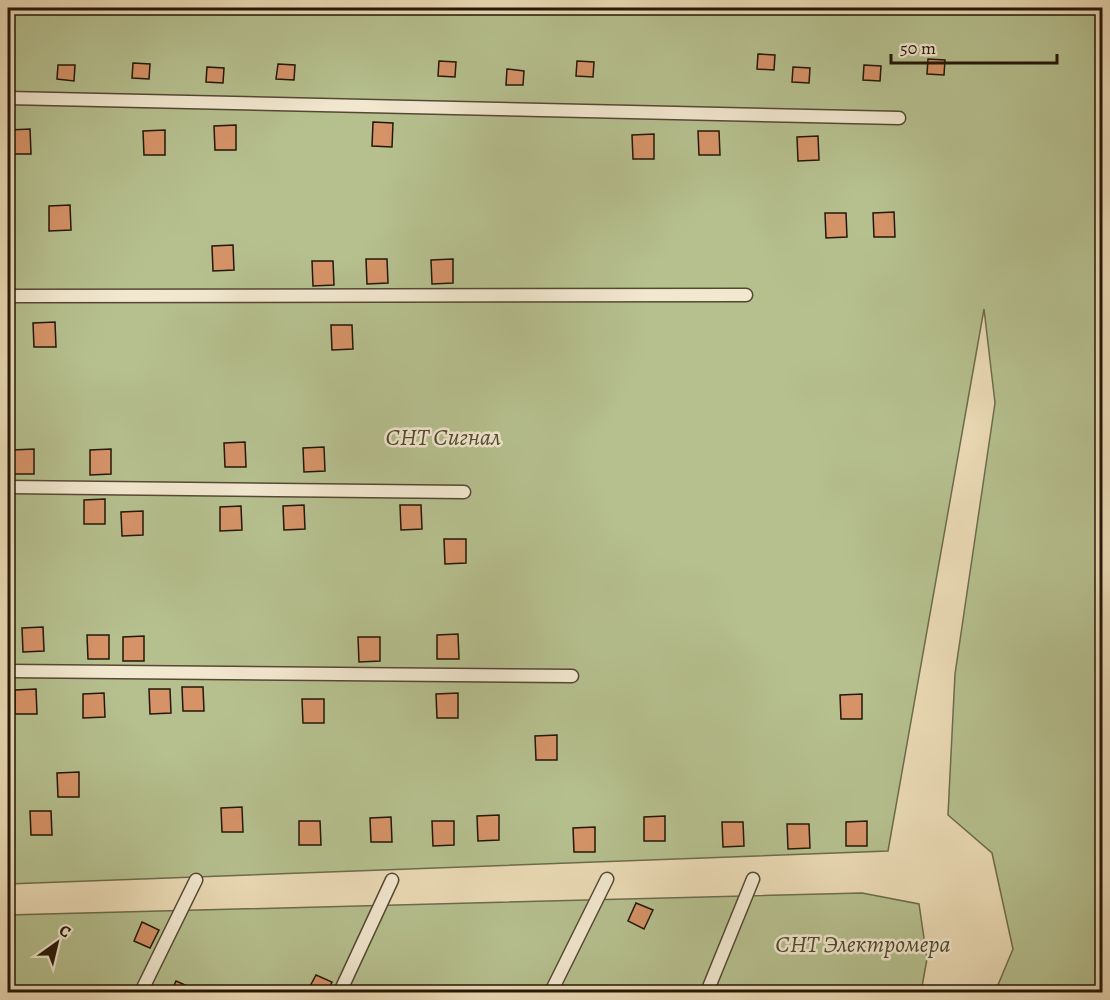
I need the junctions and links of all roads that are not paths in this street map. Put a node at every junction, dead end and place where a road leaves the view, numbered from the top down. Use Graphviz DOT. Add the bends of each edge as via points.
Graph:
graph roads {
  1 [pos="8,98"];
  2 [pos="899,118"];
  3 [pos="746,295"];
  4 [pos="8,296"];
  5 [pos="8,487"];
  6 [pos="464,492"];
  7 [pos="8,671"];
  8 [pos="572,676"];
  9 [pos="607,879"];
  10 [pos="753,879"];
  11 [pos="196,880"];
  12 [pos="392,880"];
  13 [pos="141,993"];
  14 [pos="340,993"];
  15 [pos="551,993"];
  16 [pos="707,993"];
  1 -- 2 [label="lane"];
  3 -- 4 [label="lane"];
  5 -- 6 [label="lane"];
  7 -- 8 [label="lane"];
  9 -- 15 [label="lane"];
  10 -- 16 [label="lane"];
  11 -- 13 [label="lane"];
  12 -- 14 [label="lane"];
}
